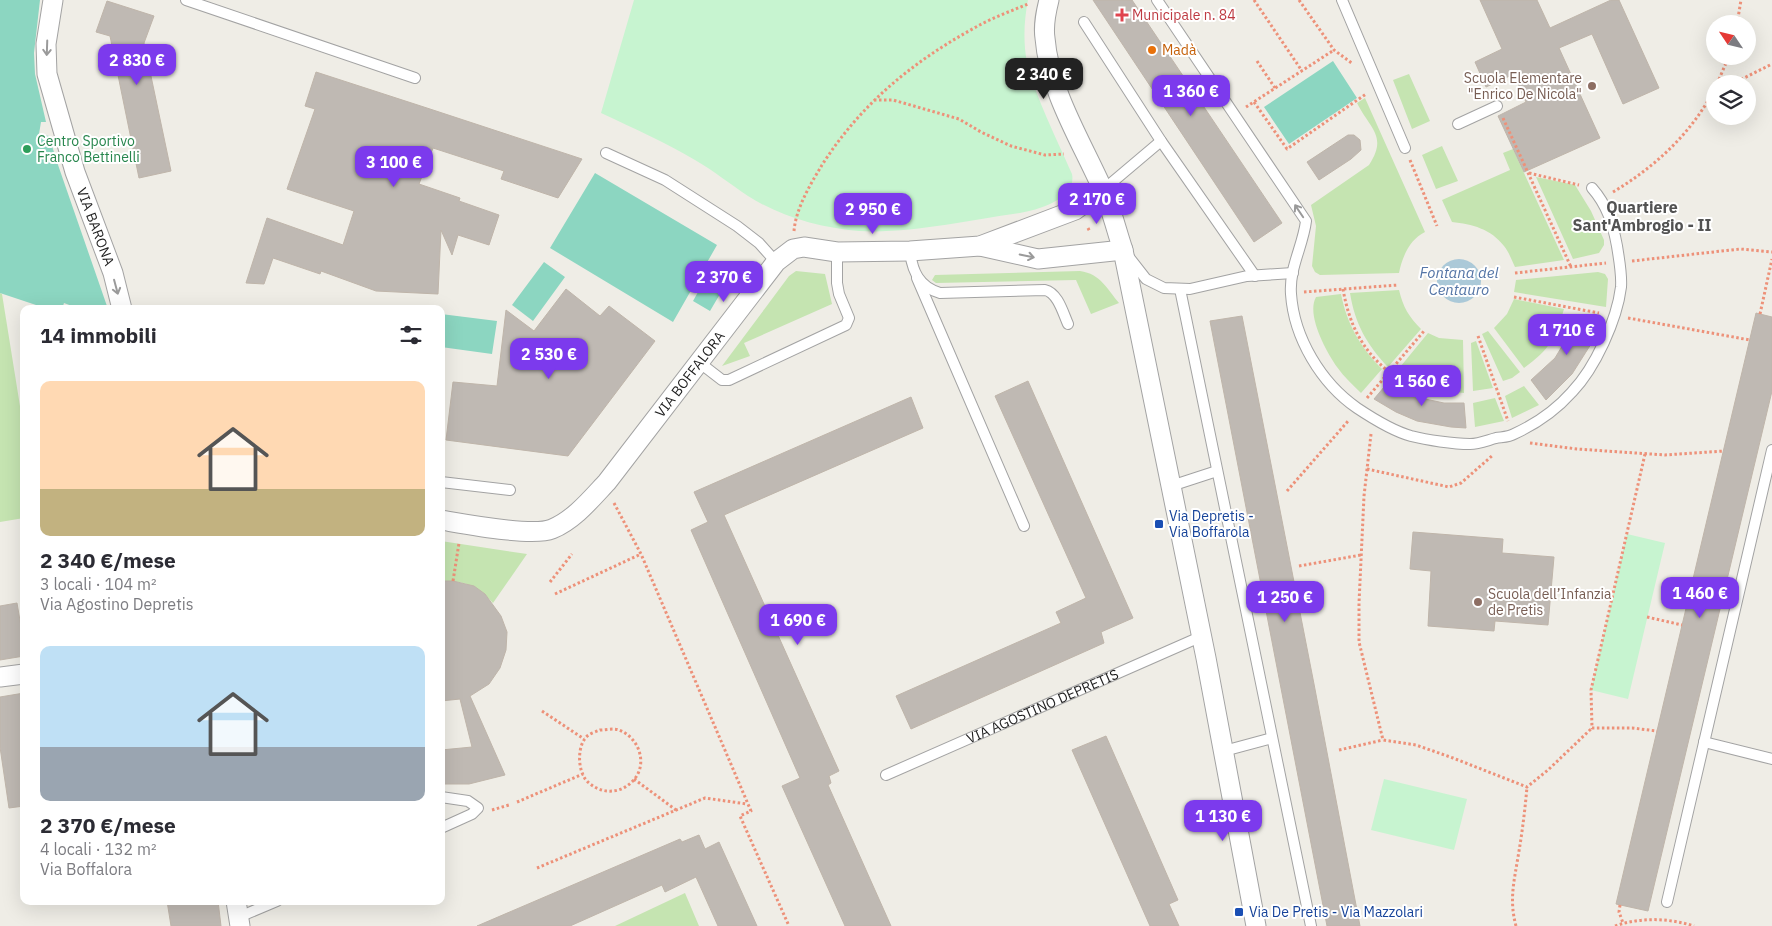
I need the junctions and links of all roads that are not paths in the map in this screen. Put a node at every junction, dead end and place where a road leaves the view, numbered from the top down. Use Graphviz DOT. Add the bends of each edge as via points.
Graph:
graph roads {
  1 [pos="54,0"];
  2 [pos="186,0"];
  3 [pos="1157,0"];
  4 [pos="1342,0"];
  5 [pos="1040,1"];
  6 [pos="1084,22"];
  7 [pos="414,78"];
  8 [pos="1498,106"];
  9 [pos="1458,124"];
  10 [pos="1161,140"];
  11 [pos="1405,148"];
  12 [pos="606,154"];
  13 [pos="1592,188"];
  14 [pos="1103,190"];
  15 [pos="980,246"];
  16 [pos="1123,250"];
  17 [pos="910,251"];
  18 [pos="837,252"];
  19 [pos="776,262"];
  20 [pos="1292,273"];
  21 [pos="1255,276"];
  22 [pos="916,278"];
  23 [pos="1180,289"];
  24 [pos="121,305"];
  25 [pos="1068,324"];
  26 [pos="700,363"];
  27 [pos="1772,450"];
  28 [pos="1771,461"];
  29 [pos="1217,471"];
  30 [pos="445,482"];
  31 [pos="1170,486"];
  32 [pos="510,490"];
  33 [pos="445,521"];
  34 [pos="1024,526"];
  35 [pos="1200,637"];
  36 [pos="20,675"];
  37 [pos="0,678"];
  38 [pos="1272,738"];
  39 [pos="1704,742"];
  40 [pos="1224,751"];
  41 [pos="1772,759"];
  42 [pos="886,775"];
  43 [pos="445,798"];
  44 [pos="445,826"];
  45 [pos="1667,902"];
  46 [pos="266,905"];
  47 [pos="238,915"];
  48 [pos="1256,926"];
  49 [pos="1311,926"];
  1 -- 24 [label="street, VIA BARONA, one-way" via="46,44 47,74 75,172 113,273"];
  2 -- 7 [label="lane"];
  20 -- 3 [label="lane, one-way" via="1306,221"];
  4 -- 11 [label="lane"];
  5 -- 14 [label="street" via="1054,80"];
  6 -- 10 [label="lane"];
  8 -- 9 [label="lane"];
  10 -- 14 [label="lane"];
  10 -- 21 [label="lane"];
  12 -- 19 [label="lane" via="665,180 737,226"];
  13 -- 20 [label="lane" via="1613,224 1619,262 1621,287 1613,322 1596,359 1573,391 1548,415 1513,435 1471,444 1409,436 1346,400 1325,378 1306,348 1295,320"];
  14 -- 15 [label="street" via="1075,210"];
  14 -- 16 [label="street"];
  15 -- 16 [label="street, one-way" via="1038,258"];
  15 -- 17 [label="street"];
  16 -- 23 [label="lane" via="1146,279 1164,288"];
  16 -- 31 [label="street"];
  17 -- 18 [label="street"];
  17 -- 22 [label="lane"];
  18 -- 19 [label="street, VIA BOFFALORA" via="793,249"];
  18 -- 26 [label="lane" via="839,294 849,318 846,325 729,380 722,380"];
  19 -- 26 [label="street, VIA BOFFALORA"];
  20 -- 21 [label="lane"];
  21 -- 23 [label="lane"];
  22 -- 25 [label="lane" via="940,292 1050,291"];
  22 -- 34 [label="lane"];
  23 -- 29 [label="lane"];
  26 -- 33 [label="street, VIA BOFFALORA" via="607,482 565,522 551,530 533,532"];
  27 -- 28 [label="lane"];
  28 -- 39 [label="lane"];
  29 -- 31 [label="lane"];
  29 -- 38 [label="lane"];
  30 -- 32 [label="lane"];
  31 -- 35 [label="street"];
  35 -- 40 [label="street"];
  35 -- 42 [label="lane, VIA AGOSTINO DEPRETIS"];
  36 -- 37 [label="street"];
  38 -- 40 [label="lane"];
  38 -- 49 [label="lane"];
  39 -- 41 [label="lane"];
  39 -- 45 [label="lane"];
  40 -- 48 [label="street"];
  43 -- 44 [label="lane" via="468,801 478,808"];
  46 -- 47 [label="lane"];
}
